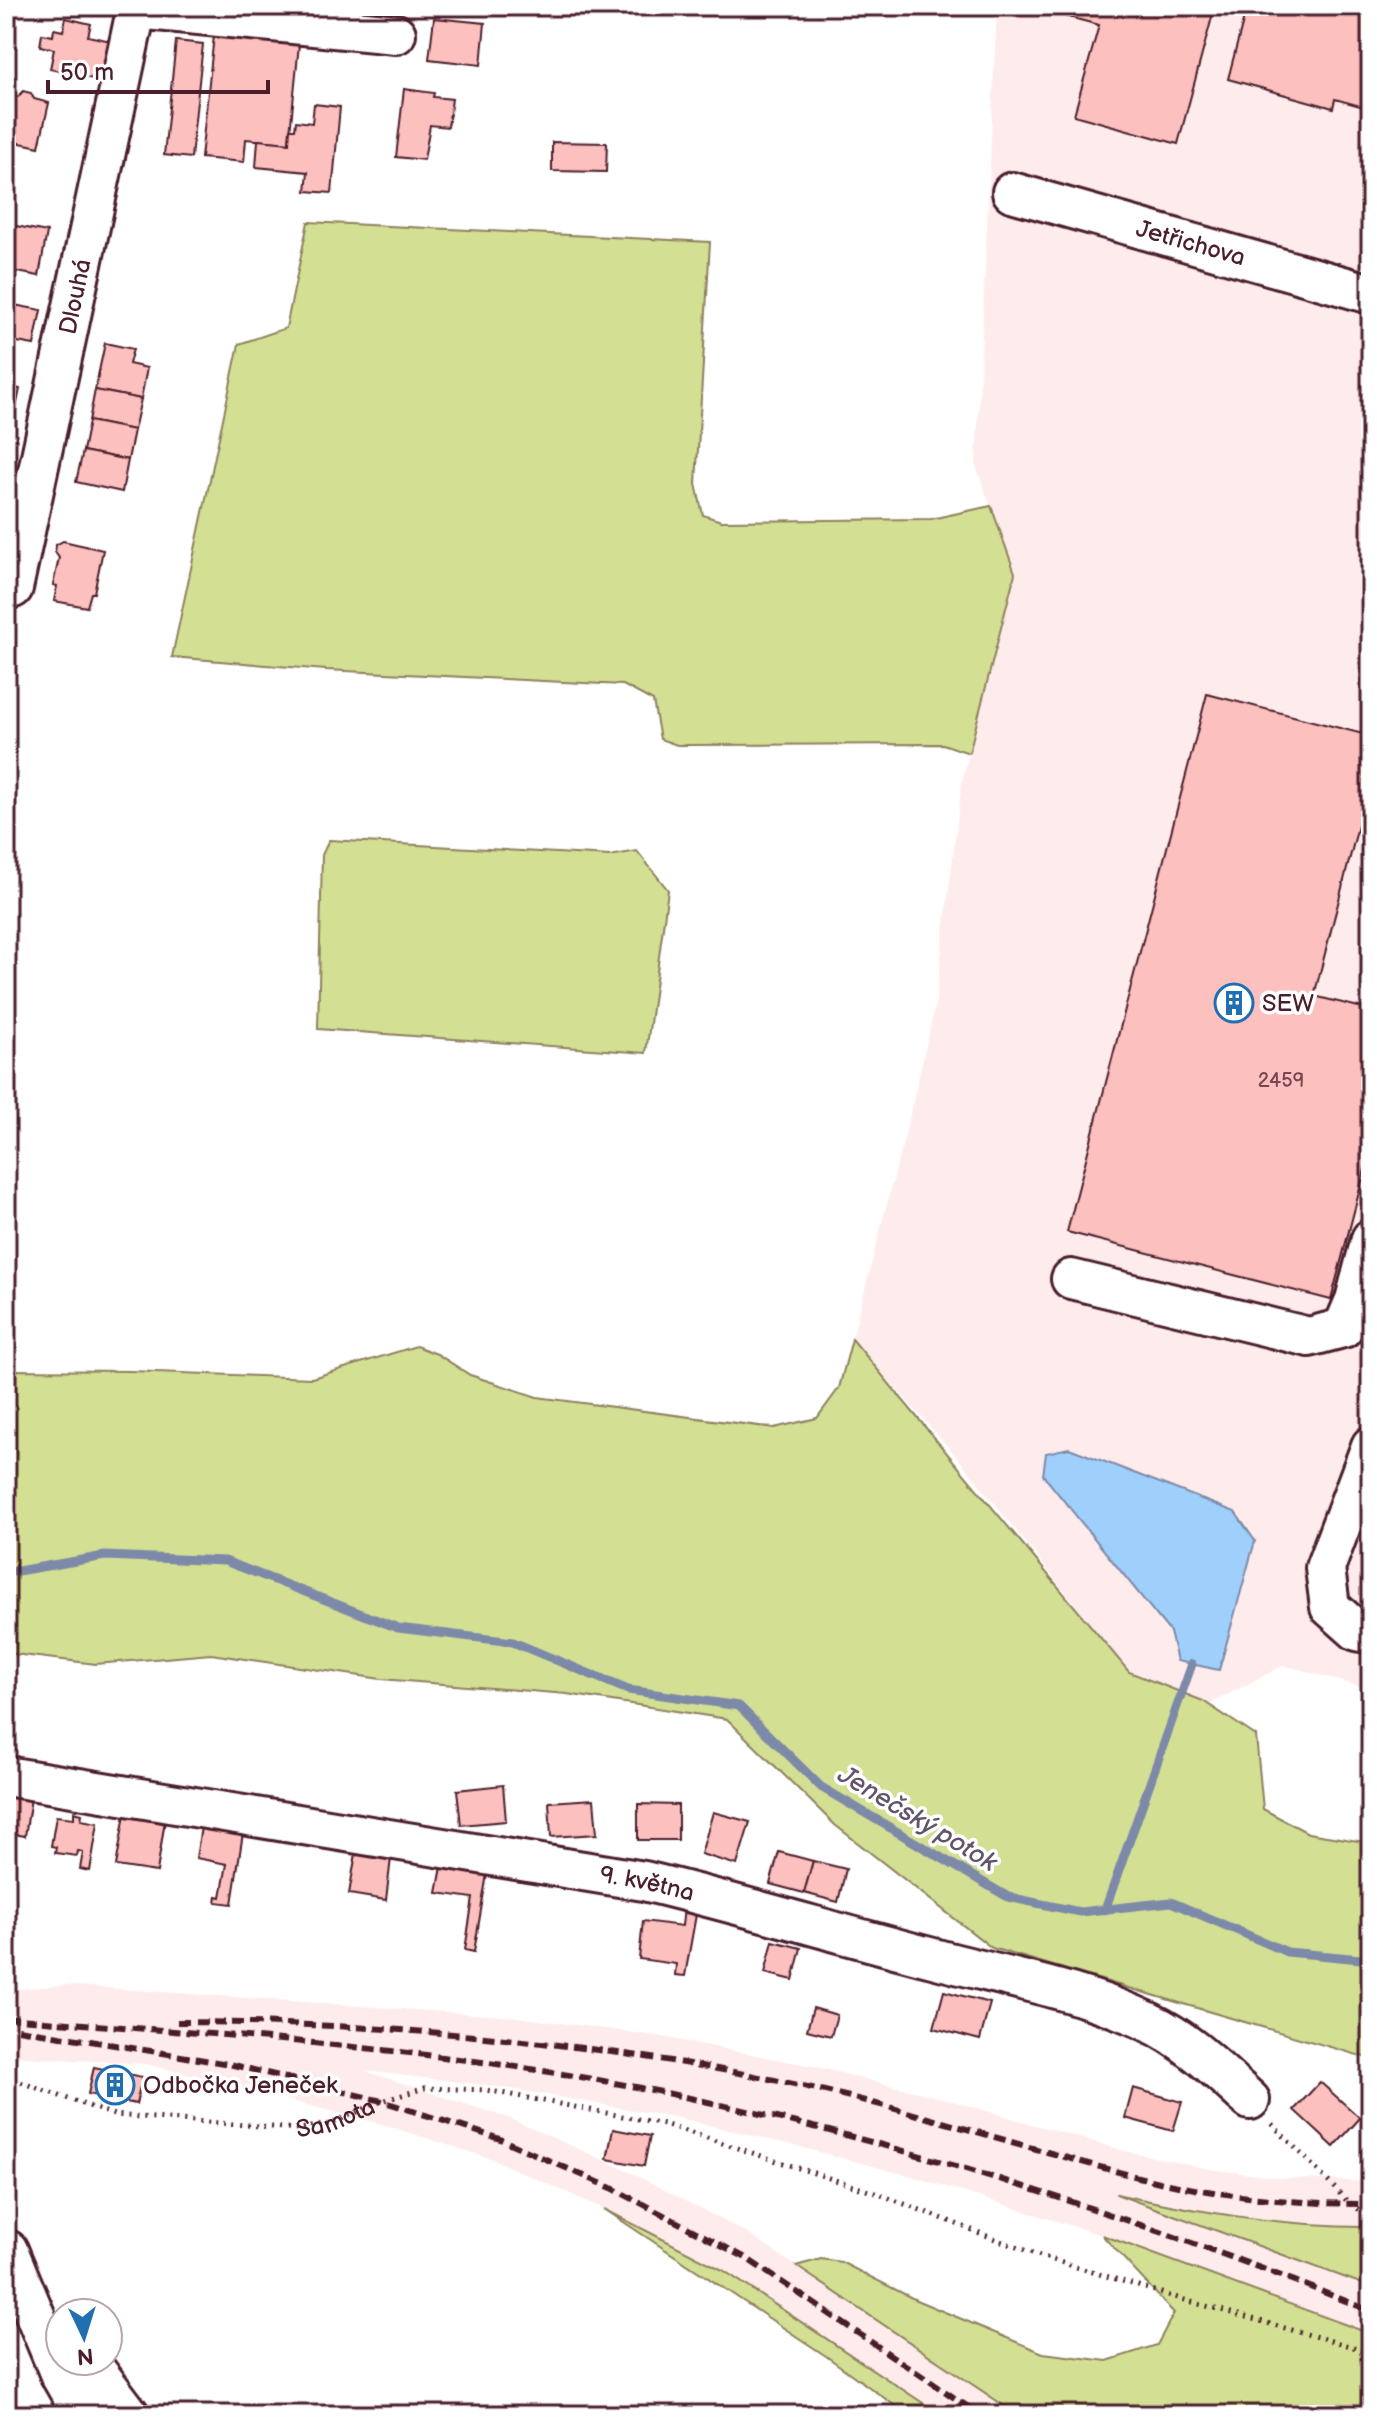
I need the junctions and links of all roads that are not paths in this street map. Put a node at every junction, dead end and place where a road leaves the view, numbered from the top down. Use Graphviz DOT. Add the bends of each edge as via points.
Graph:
graph roads {
  1 [pos="136,8"];
  2 [pos="396,34"];
  3 [pos="1012,192"];
  4 [pos="1371,294"];
  5 [pos="13,588"];
  6 [pos="1371,1239"];
  7 [pos="1071,1279"];
  8 [pos="1371,1446"];
  9 [pos="1371,1634"];
  10 [pos="6,1776"];
  11 [pos="1250,2100"];
  12 [pos="7,2249"];
  13 [pos="44,2299"];
  14 [pos="101,2377"];
  15 [pos="83,2415"];
  16 [pos="130,2415"];
  1 -- 2 [label="street"];
  1 -- 5 [label="street, Dlouhá"];
  3 -- 4 [label="street, Jetřichova"];
  6 -- 7 [label="street" via="1343,1328 1309,1337"];
  8 -- 9 [label="street" via="1325,1568 1330,1607 1357,1631"];
  10 -- 11 [label="street, 9. května" via="644,1881 715,1898 1088,1999 1149,2022 1183,2041"];
  12 -- 13 [label="street"];
  12 -- 15 [label="street" via="60,2375"];
  14 -- 16 [label="street"];
}
